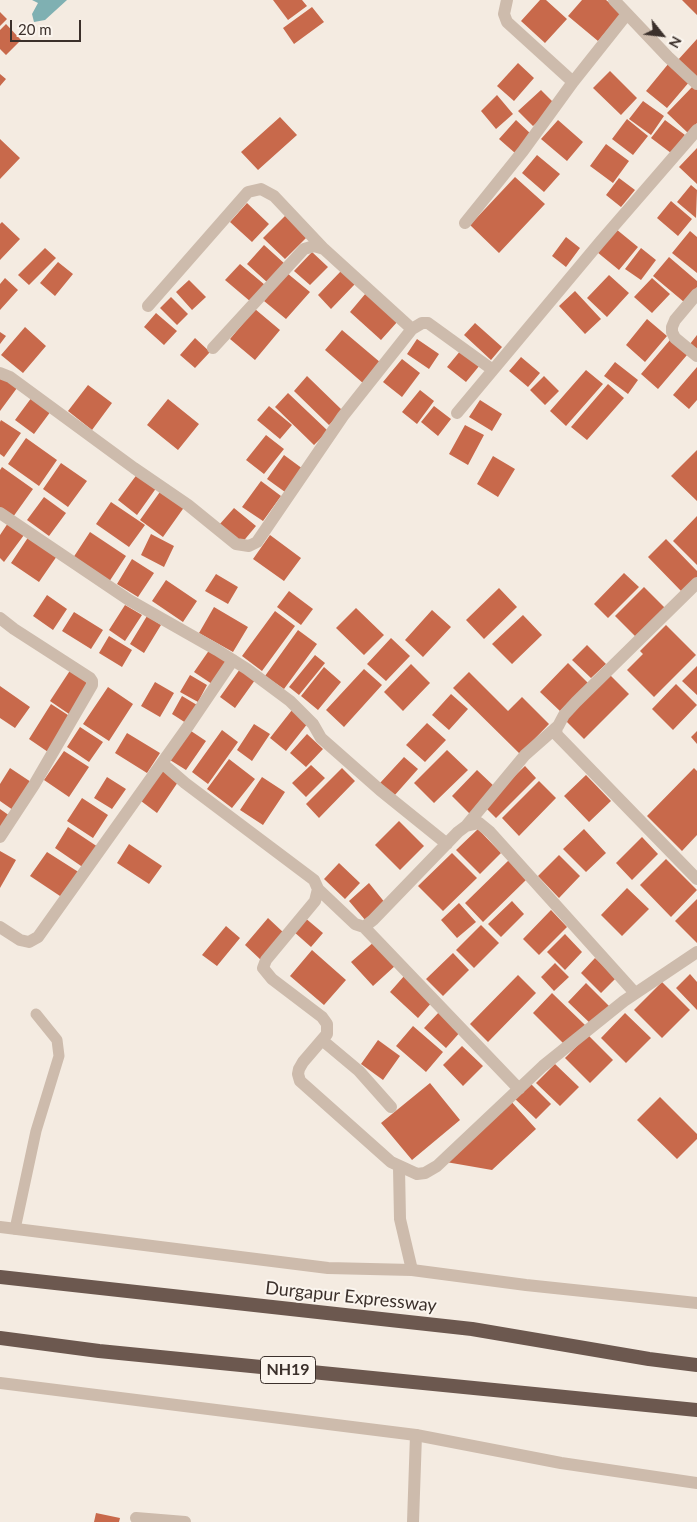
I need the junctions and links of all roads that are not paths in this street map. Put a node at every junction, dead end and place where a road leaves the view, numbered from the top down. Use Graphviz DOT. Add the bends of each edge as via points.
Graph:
graph roads {
  1 [pos="507,0"];
  2 [pos="614,0"];
  3 [pos="627,14"];
  4 [pos="572,82"];
  5 [pos="697,84"];
  6 [pos="697,130"];
  7 [pos="465,223"];
  8 [pos="324,249"];
  9 [pos="697,294"];
  10 [pos="148,306"];
  11 [pos="412,329"];
  12 [pos="213,348"];
  13 [pos="697,356"];
  14 [pos="492,370"];
  15 [pos="0,373"];
  16 [pos="457,413"];
  17 [pos="0,513"];
  18 [pos="697,583"];
  19 [pos="0,618"];
  20 [pos="233,660"];
  21 [pos="558,726"];
  22 [pos="162,763"];
  23 [pos="466,826"];
  24 [pos="0,837"];
  25 [pos="447,844"];
  26 [pos="697,879"];
  27 [pos="318,889"];
  28 [pos="0,927"];
  29 [pos="364,927"];
  30 [pos="697,952"];
  31 [pos="635,993"];
  32 [pos="36,1014"];
  33 [pos="322,1040"];
  34 [pos="519,1089"];
  35 [pos="391,1107"];
  36 [pos="399,1168"];
  37 [pos="0,1227"];
  38 [pos="15,1229"];
  39 [pos="412,1270"];
  40 [pos="0,1277"];
  41 [pos="697,1303"];
  42 [pos="0,1338"];
  43 [pos="697,1365"];
  44 [pos="0,1383"];
  45 [pos="697,1410"];
  46 [pos="416,1435"];
  47 [pos="697,1482"];
  48 [pos="136,1518"];
  49 [pos="185,1522"];
  50 [pos="413,1522"];
  1 -- 4 [label="street" via="504,14 507,22"];
  2 -- 3 [label="street"];
  3 -- 4 [label="street"];
  3 -- 5 [label="street"];
  4 -- 7 [label="street" via="523,151"];
  6 -- 14 [label="street"];
  8 -- 10 [label="street" via="274,196 261,189 248,192"];
  8 -- 11 [label="street"];
  8 -- 12 [label="street" via="304,248"];
  9 -- 13 [label="street" via="675,320 672,332"];
  11 -- 14 [label="street" via="428,323"];
  11 -- 15 [label="street" via="343,416 257,542 249,546 236,544 188,505"];
  14 -- 16 [label="street"];
  17 -- 20 [label="street" via="129,600"];
  18 -- 21 [label="street" via="576,702"];
  19 -- 24 [label="street" via="92,681 92,686"];
  20 -- 22 [label="street"];
  20 -- 25 [label="street" via="290,701 313,724 321,738"];
  21 -- 23 [label="street" via="526,755"];
  21 -- 26 [label="street" via="557,735"];
  22 -- 27 [label="street" via="308,875"];
  22 -- 28 [label="street" via="38,937 29,942 20,940"];
  23 -- 25 [label="street"];
  23 -- 31 [label="street" via="479,823 490,832"];
  25 -- 29 [label="street"];
  27 -- 29 [label="street" via="355,924"];
  27 -- 33 [label="street" via="312,906 266,960 263,968 272,979 322,1017 328,1029"];
  29 -- 34 [label="street"];
  30 -- 31 [label="street"];
  31 -- 34 [label="street"];
  32 -- 38 [label="lane" via="57,1040 59,1056 36,1131"];
  33 -- 35 [label="street" via="359,1071"];
  33 -- 36 [label="street" via="299,1069 300,1081"];
  34 -- 36 [label="street" via="432,1170 417,1174"];
  36 -- 39 [label="street" via="400,1219"];
  37 -- 38 [label="street"];
  38 -- 39 [label="street" via="328,1268"];
  39 -- 41 [label="street"];
  40 -- 43 [label="highway, Durgapur Expressway" via="472,1329"];
  42 -- 45 [label="highway, NH19" via="99,1351"];
  44 -- 46 [label="street"];
  46 -- 47 [label="street" via="561,1463"];
  46 -- 50 [label="street"];
  48 -- 49 [label="street"];
}
